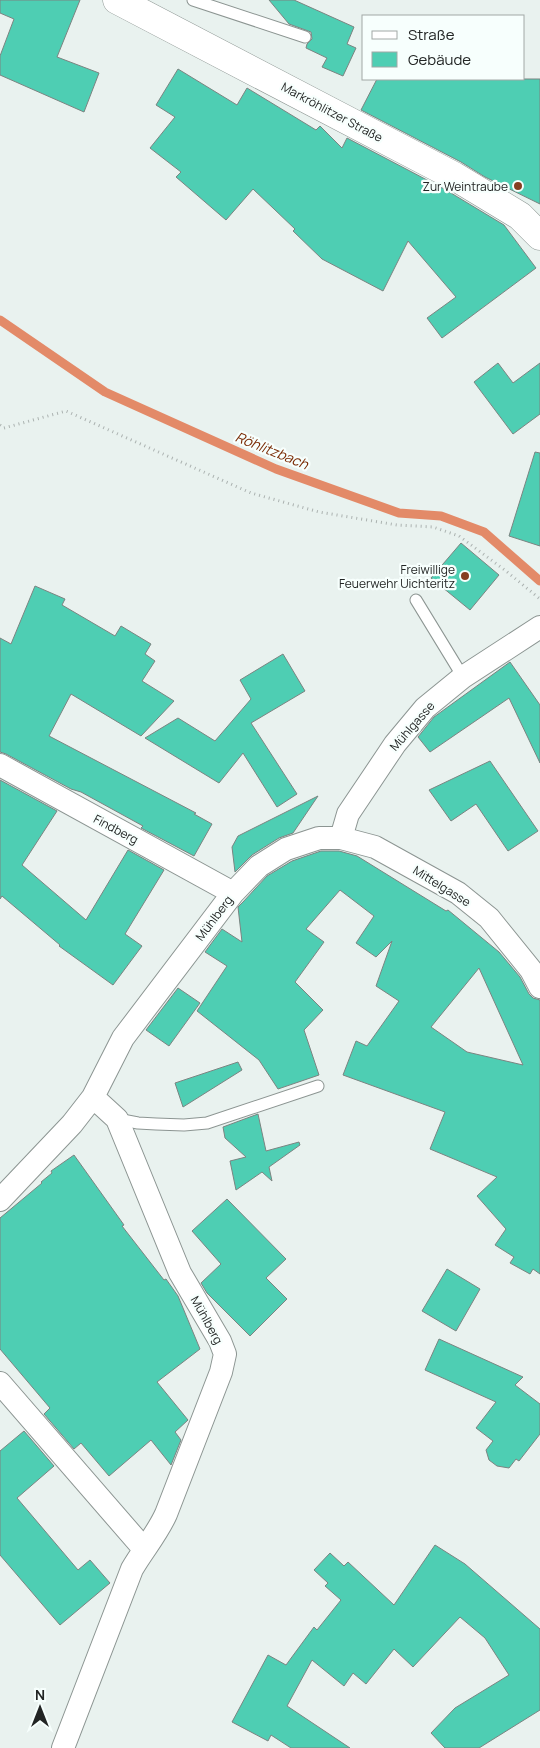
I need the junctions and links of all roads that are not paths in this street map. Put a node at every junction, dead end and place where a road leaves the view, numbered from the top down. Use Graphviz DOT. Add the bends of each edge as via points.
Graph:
graph roads {
  1 [pos="116,0"];
  2 [pos="194,0"];
  3 [pos="305,37"];
  4 [pos="540,236"];
  5 [pos="416,600"];
  6 [pos="540,626"];
  7 [pos="462,678"];
  8 [pos="0,765"];
  9 [pos="341,838"];
  10 [pos="233,893"];
  11 [pos="540,988"];
  12 [pos="318,1086"];
  13 [pos="93,1097"];
  14 [pos="117,1119"];
  15 [pos="0,1200"];
  16 [pos="0,1383"];
  17 [pos="144,1549"];
  18 [pos="63,1748"];
  1 -- 4 [label="main road, Markröhlitzer Straße" via="454,176 520,216"];
  2 -- 3 [label="lane"];
  5 -- 7 [label="lane"];
  6 -- 7 [label="street, Mühlgasse"];
  7 -- 9 [label="street, Mühlgasse" via="425,708 395,744 348,814"];
  8 -- 10 [label="street, Findberg"];
  9 -- 10 [label="street, Mühlberg" via="319,838 286,849 258,866"];
  9 -- 11 [label="street, Mittelgasse" via="375,847 458,893 489,918 531,970"];
  10 -- 13 [label="street, Mühlberg" via="123,1038"];
  12 -- 14 [label="lane" via="207,1123 156,1124"];
  13 -- 14 [label="street, Mühlberg"];
  13 -- 15 [label="street, Mühlberg" via="72,1124"];
  14 -- 17 [label="street, Mühlberg" via="180,1273 225,1354 166,1514"];
  16 -- 17 [label="street"];
  17 -- 18 [label="street, Mühlberg" via="132,1569"];
}
